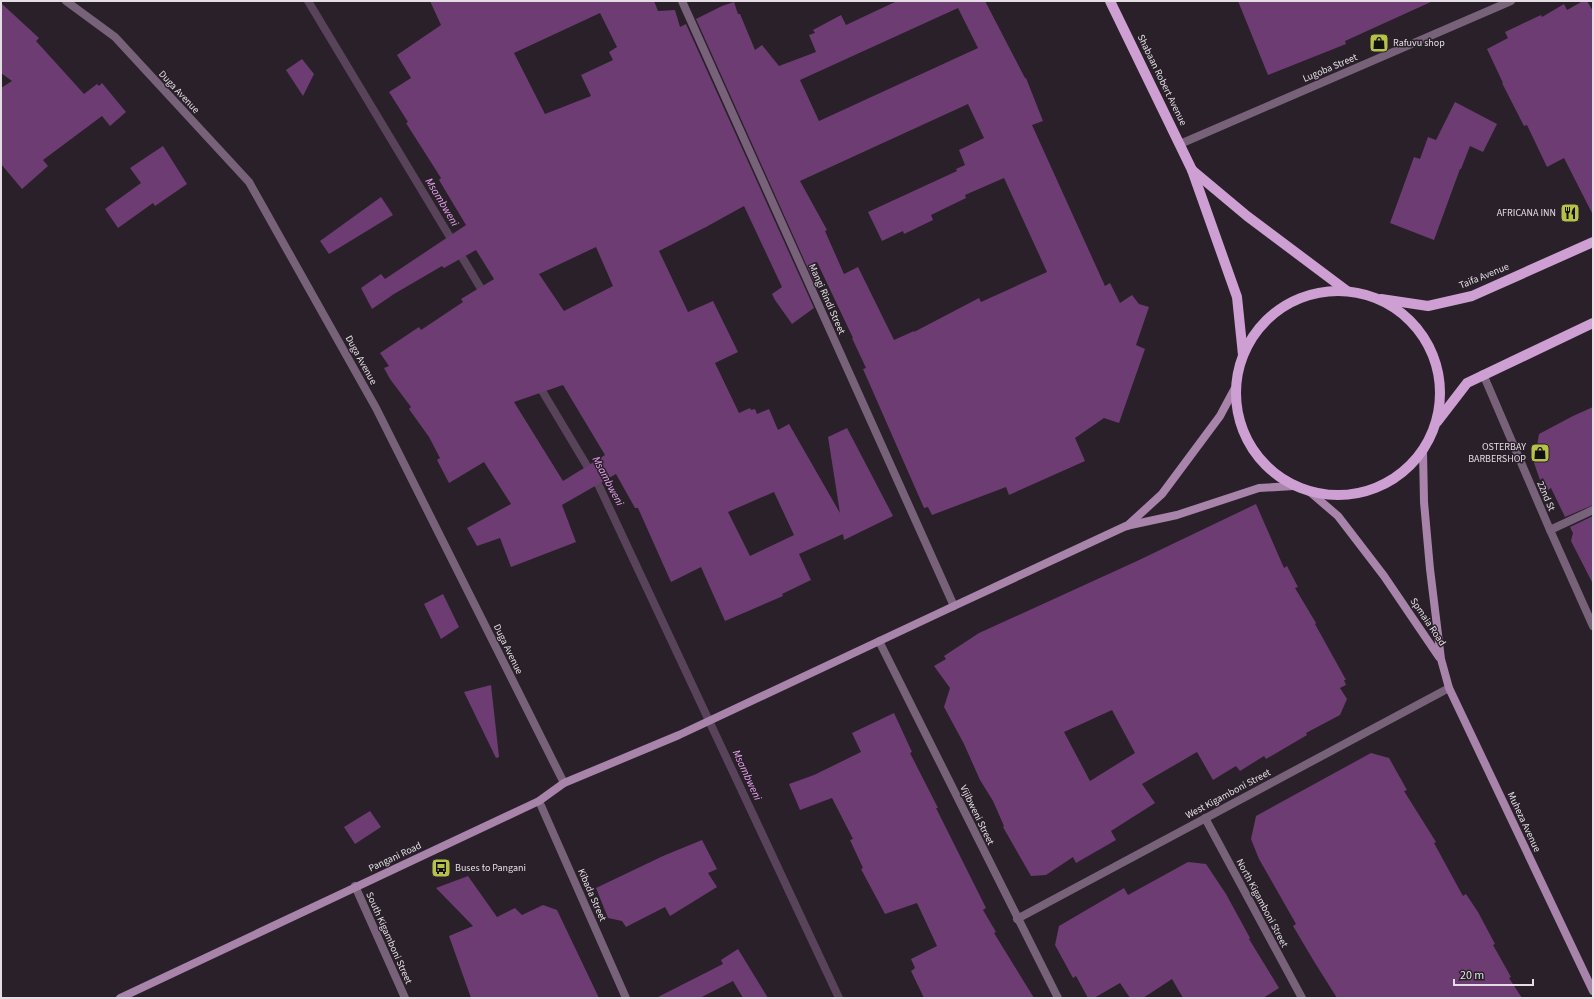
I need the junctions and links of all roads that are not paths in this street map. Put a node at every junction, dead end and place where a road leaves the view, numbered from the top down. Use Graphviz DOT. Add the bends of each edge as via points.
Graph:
graph roads {
  1 [pos="66,1"];
  2 [pos="682,1"];
  3 [pos="1110,1"];
  4 [pos="1511,1"];
  5 [pos="1180,144"];
  6 [pos="1192,170"];
  7 [pos="1593,242"];
  8 [pos="1347,291"];
  9 [pos="1377,299"];
  10 [pos="1593,323"];
  11 [pos="1243,355"];
  12 [pos="1483,374"];
  13 [pos="1235,388"];
  14 [pos="1436,424"];
  15 [pos="1423,451"];
  16 [pos="1294,486"];
  17 [pos="1310,492"];
  18 [pos="1593,510"];
  19 [pos="1126,526"];
  20 [pos="1550,530"];
  21 [pos="954,606"];
  22 [pos="1593,626"];
  23 [pos="879,641"];
  24 [pos="1441,659"];
  25 [pos="1449,688"];
  26 [pos="564,783"];
  27 [pos="539,801"];
  28 [pos="1205,818"];
  29 [pos="355,886"];
  30 [pos="1017,919"];
  31 [pos="1593,991"];
  32 [pos="120,998"];
  33 [pos="405,998"];
  34 [pos="626,998"];
  35 [pos="1058,998"];
  36 [pos="1302,998"];
  1 -- 26 [label="street, Duga Avenue" via="115,37 249,182 376,408"];
  2 -- 21 [label="street, Mangi Rindi Street"];
  3 -- 5 [label="main road, Shabaan Robert Avenue"];
  4 -- 5 [label="street, Lugoba Street"];
  5 -- 6 [label="main road, Shabaan Robert Avenue"];
  6 -- 8 [label="main road" via="1247,216"];
  6 -- 11 [label="main road, Shabaan Robert Avenue" via="1237,297"];
  7 -- 9 [label="main road, Taifa Avenue" via="1472,296 1428,306"];
  8 -- 9 [label="main road"];
  8 -- 11 [label="main road" via="1314,293 1284,305 1259,326"];
  9 -- 14 [label="main road" via="1403,314 1423,337 1436,364 1440,394"];
  10 -- 12 [label="main road"];
  11 -- 13 [label="main road"];
  12 -- 14 [label="main road" via="1467,383"];
  12 -- 20 [label="street, 22nd St"];
  13 -- 16 [label="main road" via="1238,418 1250,446 1269,468"];
  13 -- 19 [label="main road" via="1220,416 1162,494"];
  14 -- 15 [label="main road"];
  15 -- 17 [label="main road" via="1401,474 1373,489 1342,496"];
  15 -- 24 [label="main road, Spmaia Road" via="1424,502"];
  16 -- 17 [label="main road"];
  16 -- 19 [label="main road" via="1258,488 1177,515"];
  17 -- 24 [label="main road, Spmaia Road" via="1338,516 1384,576"];
  18 -- 20 [label="street"];
  19 -- 21 [label="main road, Pangani Road"];
  20 -- 22 [label="street, 22nd St"];
  21 -- 23 [label="main road, Pangani Road"];
  23 -- 26 [label="main road, Pangani Road" via="679,735"];
  23 -- 30 [label="street, Vijibweni Street"];
  24 -- 25 [label="main road, Muheza Avenue"];
  25 -- 28 [label="street, West Kigamboni Street"];
  25 -- 31 [label="main road, Muheza Avenue"];
  26 -- 27 [label="main road, Pangani Road"];
  27 -- 29 [label="main road, Pangani Road"];
  27 -- 34 [label="street, Kibada Street"];
  28 -- 30 [label="street, West Kigamboni Street"];
  28 -- 36 [label="street, North Kigamboni Street"];
  29 -- 32 [label="main road, Pangani Road"];
  29 -- 33 [label="street, South Kigamboni Street"];
  30 -- 35 [label="street, Vijibweni Street"];
}
